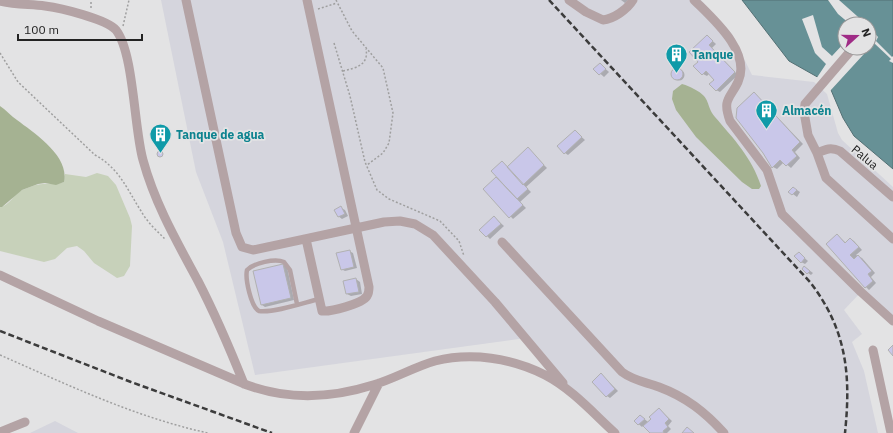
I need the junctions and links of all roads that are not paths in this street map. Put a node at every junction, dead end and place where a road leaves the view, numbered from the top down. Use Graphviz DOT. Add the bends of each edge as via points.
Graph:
graph roads {
  1 [pos="186,0"];
  2 [pos="307,0"];
  3 [pos="569,0"];
  4 [pos="633,0"];
  5 [pos="694,0"];
  6 [pos="0,1"];
  7 [pos="846,56"];
  8 [pos="817,153"];
  9 [pos="893,197"];
  10 [pos="356,228"];
  11 [pos="306,239"];
  12 [pos="893,239"];
  13 [pos="502,242"];
  14 [pos="0,275"];
  15 [pos="319,299"];
  16 [pos="297,304"];
  17 [pos="893,321"];
  18 [pos="873,350"];
  19 [pos="379,383"];
  20 [pos="244,384"];
  21 [pos="571,393"];
  22 [pos="889,401"];
  23 [pos="24,422"];
  24 [pos="0,432"];
  25 [pos="354,433"];
  26 [pos="615,433"];
  27 [pos="724,433"];
  28 [pos="891,433"];
  1 -- 11 [label="street" via="240,244 245,249 253,250"];
  2 -- 10 [label="street"];
  3 -- 4 [label="street" via="603,20 614,17"];
  5 -- 17 [label="street" via="722,28 736,50 741,71 727,101 728,114 730,121 767,170 780,211"];
  6 -- 20 [label="street" via="59,8 101,20 116,30 130,76 135,123 148,177 164,217 220,328"];
  7 -- 8 [label="street" via="805,104 808,135"];
  8 -- 9 [label="street, Palua" via="828,148 840,151"];
  8 -- 12 [label="street" via="826,178"];
  10 -- 11 [label="street"];
  10 -- 15 [label="street" via="369,287 367,296 354,304 323,312"];
  10 -- 21 [label="street" via="384,222 400,222 415,224 433,235 464,267"];
  11 -- 15 [label="street"];
  13 -- 27 [label="street" via="622,372 633,380 657,386 685,398 705,412"];
  14 -- 20 [label="street" via="98,321"];
  15 -- 16 [label="lane"];
  16 -- 16 [label="lane" via="290,270 284,262 275,261 252,266 247,270 253,306 256,309 268,311"];
  18 -- 22 [label="street"];
  19 -- 20 [label="street" via="344,392 312,396 272,393"];
  19 -- 21 [label="street" via="435,361 474,357 519,365 545,375"];
  19 -- 25 [label="street"];
  21 -- 26 [label="street"];
  22 -- 28 [label="street"];
  23 -- 24 [label="street"];
}
